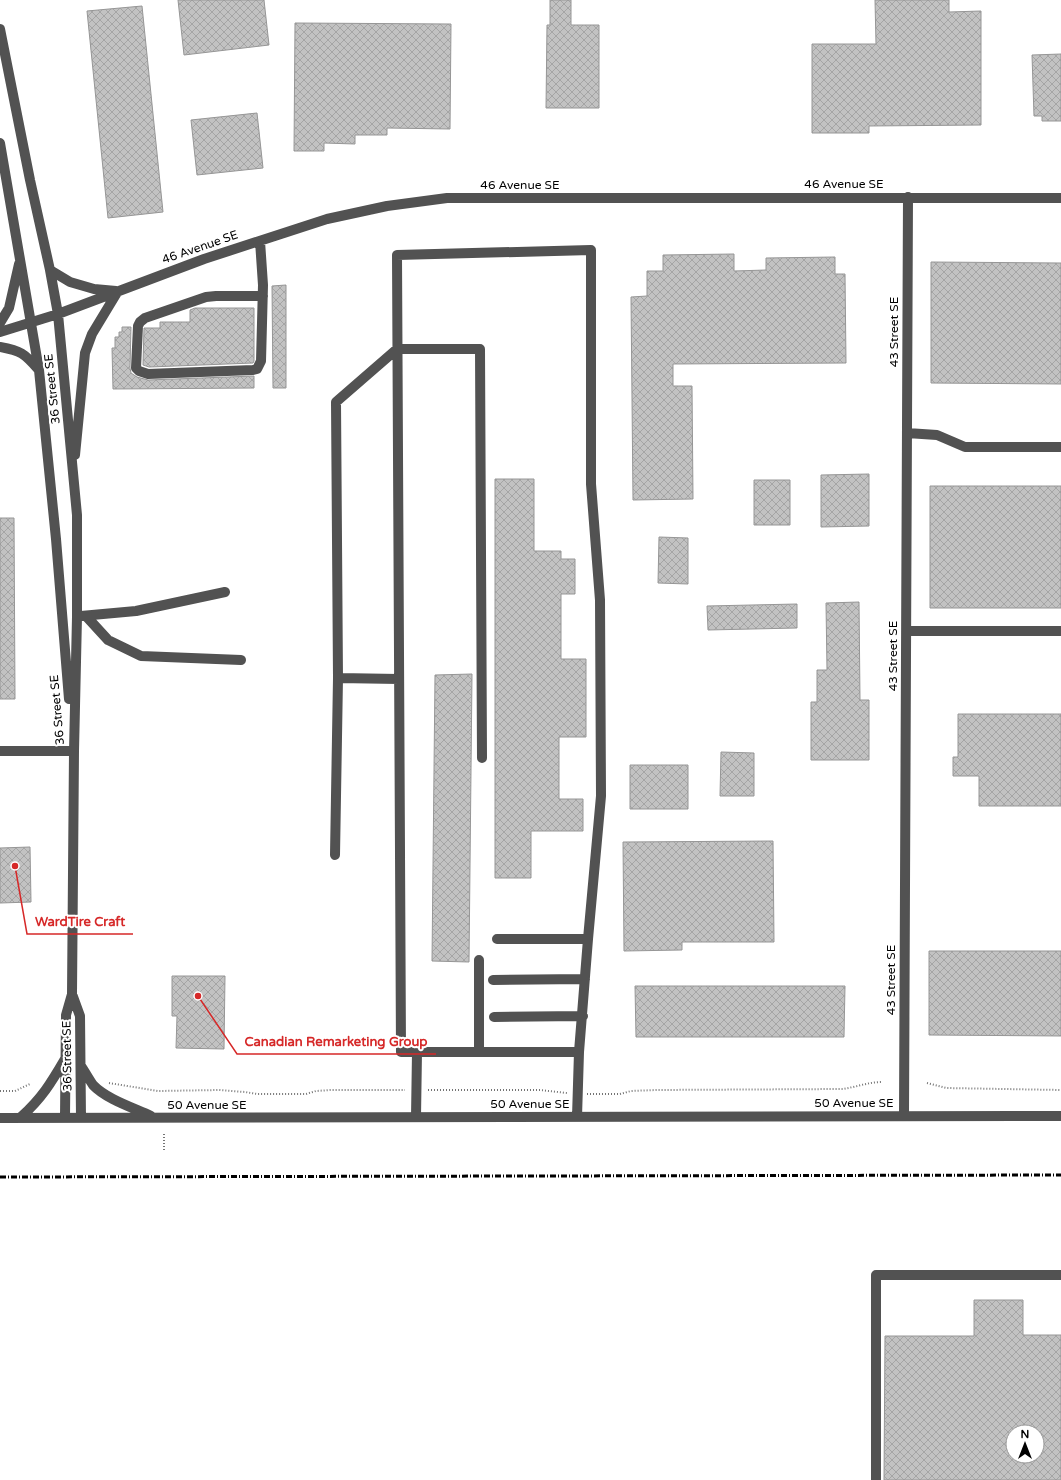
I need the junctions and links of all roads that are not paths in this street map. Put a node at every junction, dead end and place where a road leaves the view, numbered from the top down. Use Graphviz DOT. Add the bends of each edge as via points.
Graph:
graph roads {
  1 [pos="0,29"];
  2 [pos="0,143"];
  3 [pos="908,197"];
  4 [pos="1061,198"];
  5 [pos="260,241"];
  6 [pos="21,258"];
  7 [pos="50,270"];
  8 [pos="118,291"];
  9 [pos="263,296"];
  10 [pos="58,314"];
  11 [pos="31,322"];
  12 [pos="0,323"];
  13 [pos="0,332"];
  14 [pos="0,347"];
  15 [pos="397,349"];
  16 [pos="39,370"];
  17 [pos="907,433"];
  18 [pos="1061,447"];
  19 [pos="73,469"];
  20 [pos="225,592"];
  21 [pos="82,616"];
  22 [pos="1061,630"];
  23 [pos="906,631"];
  24 [pos="241,660"];
  25 [pos="338,678"];
  26 [pos="399,679"];
  27 [pos="0,751"];
  28 [pos="74,751"];
  29 [pos="482,758"];
  30 [pos="335,855"];
  31 [pos="497,939"];
  32 [pos="588,939"];
  33 [pos="479,960"];
  34 [pos="585,979"];
  35 [pos="493,980"];
  36 [pos="72,994"];
  37 [pos="583,1016"];
  38 [pos="494,1017"];
  39 [pos="417,1052"];
  40 [pos="479,1052"];
  41 [pos="579,1052"];
  42 [pos="66,1057"];
  43 [pos="81,1066"];
  44 [pos="904,1116"];
  45 [pos="1061,1116"];
  46 [pos="416,1117"];
  47 [pos="577,1117"];
  48 [pos="0,1118"];
  49 [pos="21,1118"];
  50 [pos="65,1118"];
  51 [pos="81,1118"];
  52 [pos="155,1118"];
  53 [pos="1061,1275"];
  54 [pos="876,1480"];
  1 -- 7 [label="street, 36 Street SE"];
  2 -- 6 [label="street, 36 Street SE"];
  3 -- 4 [label="street, 46 Avenue SE"];
  3 -- 5 [label="street, 46 Avenue SE" via="447,198 387,206 327,219"];
  3 -- 17 [label="street, 43 Street SE"];
  5 -- 8 [label="street, 46 Avenue SE"];
  5 -- 9 [label="street"];
  6 -- 11 [label="street, 36 Street SE"];
  6 -- 12 [label="street" via="9,308"];
  7 -- 8 [label="street" via="70,282 94,289"];
  7 -- 10 [label="street, 36 Street SE"];
  8 -- 10 [label="street, 46 Avenue SE"];
  8 -- 19 [label="street" via="92,334 85,353 78,443"];
  9 -- 9 [label="street" via="261,361 258,368 148,374 136,368 137,332 140,322 145,318 206,297"];
  10 -- 11 [label="street, 46 Avenue SE"];
  10 -- 19 [label="street, 36 Street SE"];
  11 -- 13 [label="street, 46 Avenue SE"];
  11 -- 16 [label="street, 36 Street SE"];
  14 -- 16 [label="street" via="17,350"];
  15 -- 25 [label="street" via="336,402"];
  15 -- 26 [label="street"];
  15 -- 29 [label="street" via="480,349"];
  15 -- 32 [label="street" via="397,255 590,250 591,484 600,600 601,796"];
  16 -- 28 [label="street, 36 Street SE"];
  17 -- 18 [label="street" via="937,435 965,447"];
  17 -- 23 [label="street, 43 Street SE"];
  19 -- 21 [label="street, 36 Street SE"];
  20 -- 21 [label="street" via="136,611"];
  21 -- 24 [label="street" via="108,640 141,656"];
  21 -- 28 [label="street, 36 Street SE"];
  22 -- 23 [label="street"];
  23 -- 44 [label="street, 43 Street SE"];
  25 -- 26 [label="street"];
  25 -- 30 [label="street"];
  26 -- 39 [label="street" via="401,1052"];
  27 -- 28 [label="street"];
  28 -- 36 [label="street, 36 Street SE"];
  31 -- 32 [label="street"];
  32 -- 34 [label="street"];
  33 -- 40 [label="street"];
  34 -- 35 [label="street"];
  34 -- 37 [label="street"];
  36 -- 42 [label="street, 36 Street SE" via="66,1015"];
  36 -- 43 [label="street, 36 Street SE" via="80,1016"];
  37 -- 38 [label="street"];
  37 -- 41 [label="street"];
  39 -- 40 [label="street"];
  39 -- 46 [label="street"];
  40 -- 41 [label="street"];
  41 -- 47 [label="street"];
  42 -- 49 [label="street" via="50,1086"];
  42 -- 50 [label="street, 36 Street SE"];
  43 -- 51 [label="street, 36 Street SE"];
  43 -- 52 [label="street" via="100,1091"];
  44 -- 45 [label="street, 50 Avenue SE"];
  44 -- 47 [label="street, 50 Avenue SE"];
  46 -- 47 [label="street, 50 Avenue SE"];
  46 -- 52 [label="street, 50 Avenue SE"];
  48 -- 49 [label="street, 50 Avenue SE"];
  49 -- 50 [label="street, 50 Avenue SE"];
  50 -- 51 [label="street, 50 Avenue SE"];
  51 -- 52 [label="street, 50 Avenue SE"];
  53 -- 54 [label="street" via="876,1275"];
}
